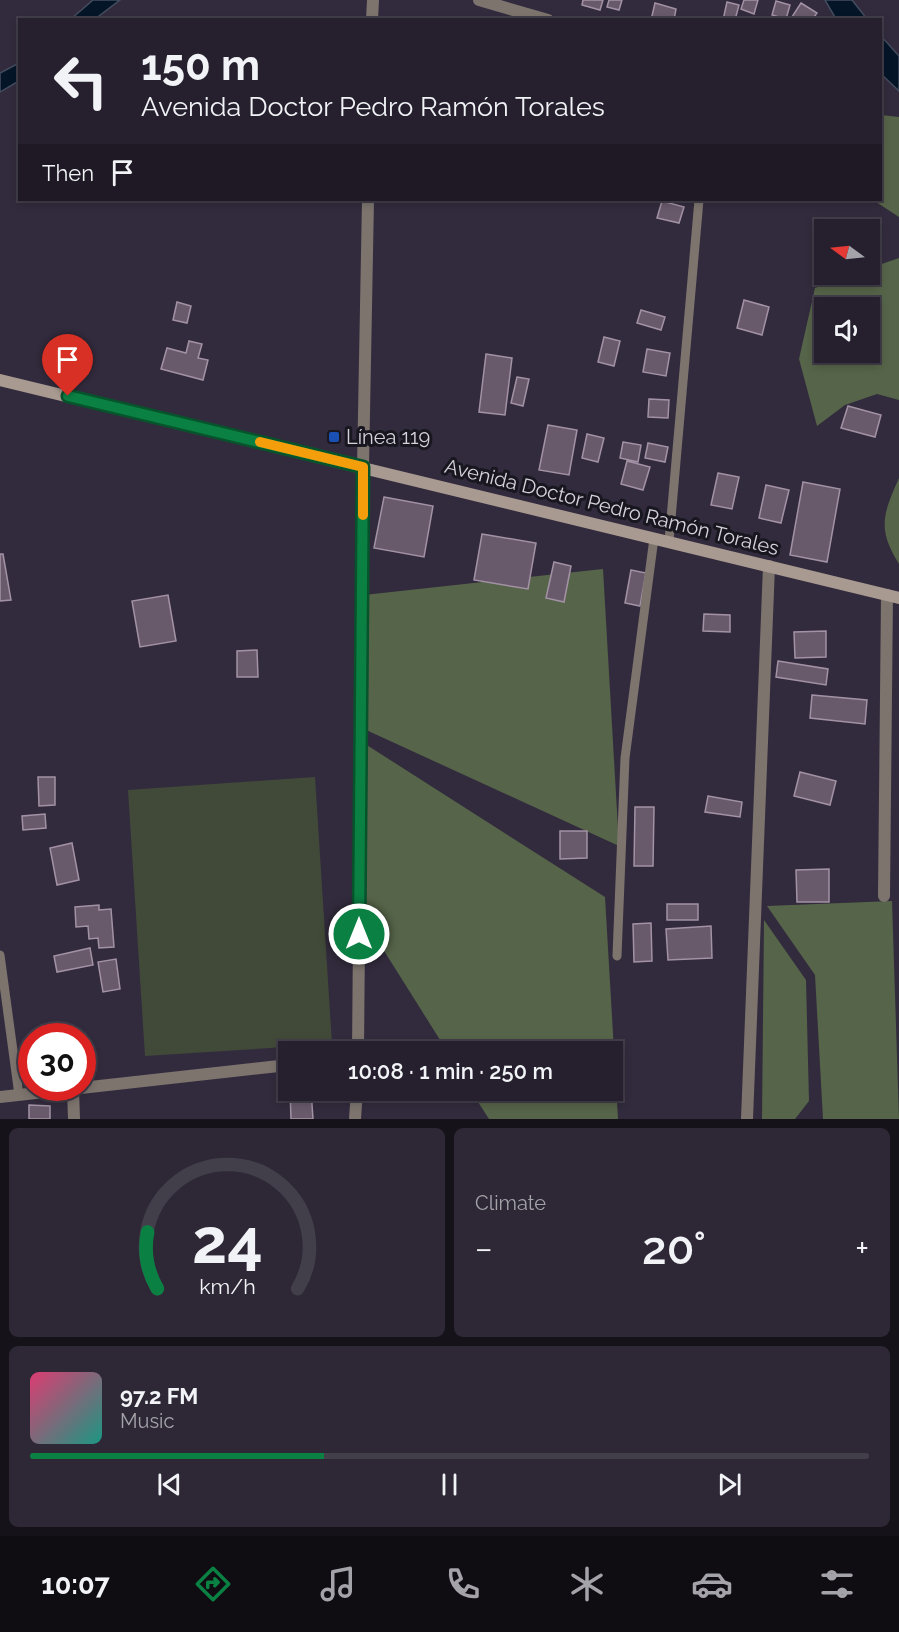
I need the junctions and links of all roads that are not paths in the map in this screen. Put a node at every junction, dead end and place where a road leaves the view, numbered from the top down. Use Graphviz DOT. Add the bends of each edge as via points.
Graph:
graph roads {
  1 [pos="372,0"];
  2 [pos="479,0"];
  3 [pos="372,18"];
  4 [pos="541,18"];
  5 [pos="368,201"];
  6 [pos="699,201"];
  7 [pos="0,380"];
  8 [pos="363,467"];
  9 [pos="654,538"];
  10 [pos="669,541"];
  11 [pos="769,566"];
  12 [pos="893,597"];
  13 [pos="884,896"];
  14 [pos="0,955"];
  15 [pos="617,956"];
  16 [pos="358,1041"];
  17 [pos="278,1066"];
  18 [pos="96,1086"];
  19 [pos="18,1088"];
  20 [pos="18,1095"];
  21 [pos="0,1097"];
  22 [pos="73,1101"];
  23 [pos="356,1101"];
  24 [pos="74,1119"];
  25 [pos="355,1119"];
  26 [pos="747,1119"];
  1 -- 3 [label="street"];
  2 -- 4 [label="street"];
  5 -- 8 [label="street"];
  6 -- 10 [label="lane"];
  7 -- 8 [label="street, Avenida Doctor Pedro Ramón Torales"];
  8 -- 9 [label="street, Avenida Doctor Pedro Ramón Torales"];
  8 -- 16 [label="street"];
  9 -- 10 [label="street, Avenida Doctor Pedro Ramón Torales"];
  9 -- 15 [label="lane" via="626,758"];
  10 -- 11 [label="street, Avenida Doctor Pedro Ramón Torales"];
  11 -- 12 [label="street, Avenida Doctor Pedro Ramón Torales"];
  11 -- 26 [label="street"];
  12 -- 13 [label="street"];
  14 -- 19 [label="lane"];
  17 -- 18 [label="street"];
  20 -- 21 [label="street"];
  22 -- 24 [label="street"];
  23 -- 25 [label="street"];
}
